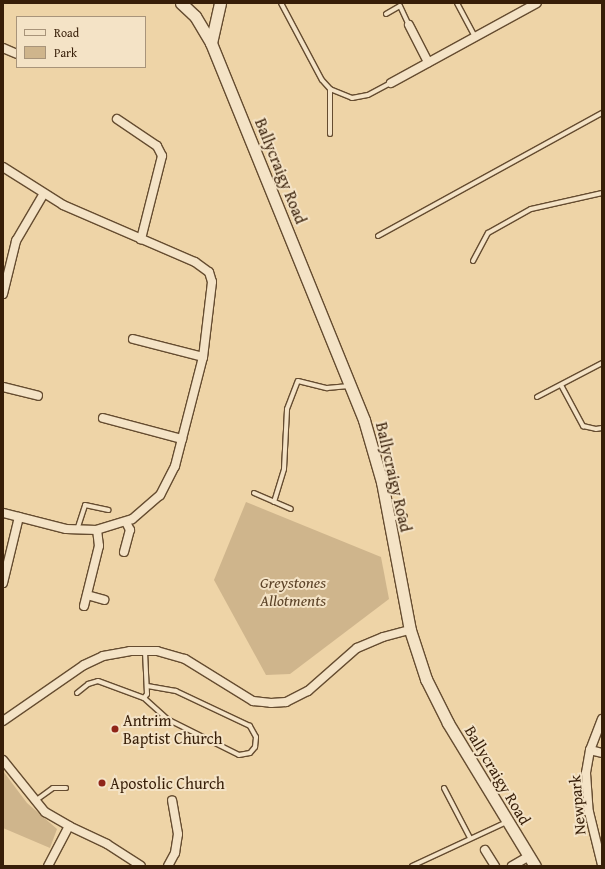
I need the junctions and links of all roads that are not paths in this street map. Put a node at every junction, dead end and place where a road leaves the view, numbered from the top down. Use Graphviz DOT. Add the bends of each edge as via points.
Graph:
graph roads {
  1 [pos="180,3"];
  2 [pos="220,3"];
  3 [pos="281,3"];
  4 [pos="457,3"];
  5 [pos="537,3"];
  6 [pos="525,6"];
  7 [pos="386,14"];
  8 [pos="409,26"];
  9 [pos="475,37"];
  10 [pos="211,43"];
  11 [pos="3,48"];
  12 [pos="16,54"];
  13 [pos="428,62"];
  14 [pos="391,83"];
  15 [pos="330,89"];
  16 [pos="602,113"];
  17 [pos="117,119"];
  18 [pos="330,134"];
  19 [pos="3,167"];
  20 [pos="602,193"];
  21 [pos="43,195"];
  22 [pos="378,236"];
  23 [pos="141,239"];
  24 [pos="473,261"];
  25 [pos="3,294"];
  26 [pos="133,339"];
  27 [pos="202,357"];
  28 [pos="602,363"];
  29 [pos="561,385"];
  30 [pos="351,386"];
  31 [pos="3,387"];
  32 [pos="38,396"];
  33 [pos="537,397"];
  34 [pos="104,418"];
  35 [pos="602,428"];
  36 [pos="182,439"];
  37 [pos="254,493"];
  38 [pos="274,502"];
  39 [pos="291,509"];
  40 [pos="108,510"];
  41 [pos="3,513"];
  42 [pos="405,516"];
  43 [pos="19,517"];
  44 [pos="389,519"];
  45 [pos="126,522"];
  46 [pos="76,530"];
  47 [pos="98,530"];
  48 [pos="124,552"];
  49 [pos="3,583"];
  50 [pos="87,595"];
  51 [pos="104,600"];
  52 [pos="84,606"];
  53 [pos="410,630"];
  54 [pos="145,650"];
  55 [pos="146,686"];
  56 [pos="77,693"];
  57 [pos="144,698"];
  58 [pos="602,719"];
  59 [pos="3,721"];
  60 [pos="590,750"];
  61 [pos="602,753"];
  62 [pos="3,760"];
  63 [pos="66,788"];
  64 [pos="444,788"];
  65 [pos="35,801"];
  66 [pos="172,801"];
  67 [pos="508,822"];
  68 [pos="69,826"];
  69 [pos="470,838"];
  70 [pos="599,846"];
  71 [pos="485,850"];
  72 [pos="529,856"];
  73 [pos="602,865"];
  74 [pos="48,866"];
  75 [pos="141,866"];
  76 [pos="168,866"];
  77 [pos="412,866"];
  78 [pos="494,866"];
  79 [pos="512,866"];
  80 [pos="535,866"];
  1 -- 10 [label="main road, Ballycraigy Road" via="195,16"];
  2 -- 10 [label="main road"];
  3 -- 15 [label="lane" via="322,80"];
  4 -- 9 [label="lane"];
  5 -- 6 [label="street"];
  6 -- 9 [label="street"];
  7 -- 8 [label="lane" via="400,6"];
  8 -- 13 [label="street"];
  9 -- 13 [label="street"];
  10 -- 30 [label="main road, Ballycraigy Road"];
  11 -- 12 [label="street"];
  13 -- 14 [label="street"];
  14 -- 15 [label="lane" via="356,98 346,97"];
  15 -- 18 [label="lane"];
  16 -- 22 [label="lane"];
  17 -- 23 [label="street" via="157,146 162,156"];
  19 -- 21 [label="street"];
  20 -- 24 [label="lane" via="531,209 488,233"];
  21 -- 23 [label="street"];
  21 -- 25 [label="street" via="16,241"];
  23 -- 27 [label="street" via="195,262 211,276 212,286"];
  26 -- 27 [label="street"];
  27 -- 36 [label="street"];
  28 -- 29 [label="lane"];
  29 -- 33 [label="lane"];
  29 -- 35 [label="lane" via="583,426"];
  30 -- 38 [label="lane" via="327,388 298,381 287,409 284,469"];
  30 -- 44 [label="main road, Ballycraigy Road" via="374,451"];
  31 -- 32 [label="street"];
  34 -- 36 [label="street"];
  36 -- 45 [label="street" via="173,473 166,487 144,511"];
  37 -- 38 [label="lane"];
  38 -- 39 [label="lane"];
  40 -- 46 [label="lane" via="85,505"];
  41 -- 43 [label="street"];
  42 -- 44 [label="lane"];
  43 -- 46 [label="street"];
  43 -- 49 [label="street"];
  44 -- 53 [label="main road, Ballycraigy Road"];
  45 -- 47 [label="street"];
  45 -- 48 [label="street" via="130,530"];
  46 -- 47 [label="street"];
  47 -- 50 [label="street" via="99,546"];
  50 -- 51 [label="street"];
  50 -- 52 [label="street"];
  53 -- 54 [label="street" via="383,637 357,648 308,690 294,699 279,703 253,701 185,659"];
  53 -- 67 [label="main road, Ballycraigy Road" via="436,701"];
  54 -- 55 [label="lane"];
  54 -- 59 [label="street" via="117,653 84,665"];
  55 -- 57 [label="lane"];
  55 -- 57 [label="lane" via="176,691 250,726 256,737 255,747 250,753 239,755 167,719"];
  56 -- 57 [label="lane" via="88,684 98,681"];
  58 -- 60 [label="street, Newpark"];
  60 -- 61 [label="street"];
  60 -- 70 [label="street, Newpark" via="587,795"];
  62 -- 65 [label="street"];
  63 -- 65 [label="lane" via="53,788"];
  64 -- 69 [label="lane"];
  65 -- 68 [label="street" via="51,816"];
  66 -- 76 [label="street" via="178,834 175,853"];
  67 -- 69 [label="lane"];
  67 -- 72 [label="main road, Ballycraigy Road"];
  68 -- 74 [label="street"];
  68 -- 75 [label="street" via="107,844"];
  69 -- 77 [label="lane"];
  70 -- 73 [label="street, Newpark"];
  71 -- 78 [label="street"];
  72 -- 79 [label="street"];
  72 -- 80 [label="main road, Ballycraigy Road"];
}
